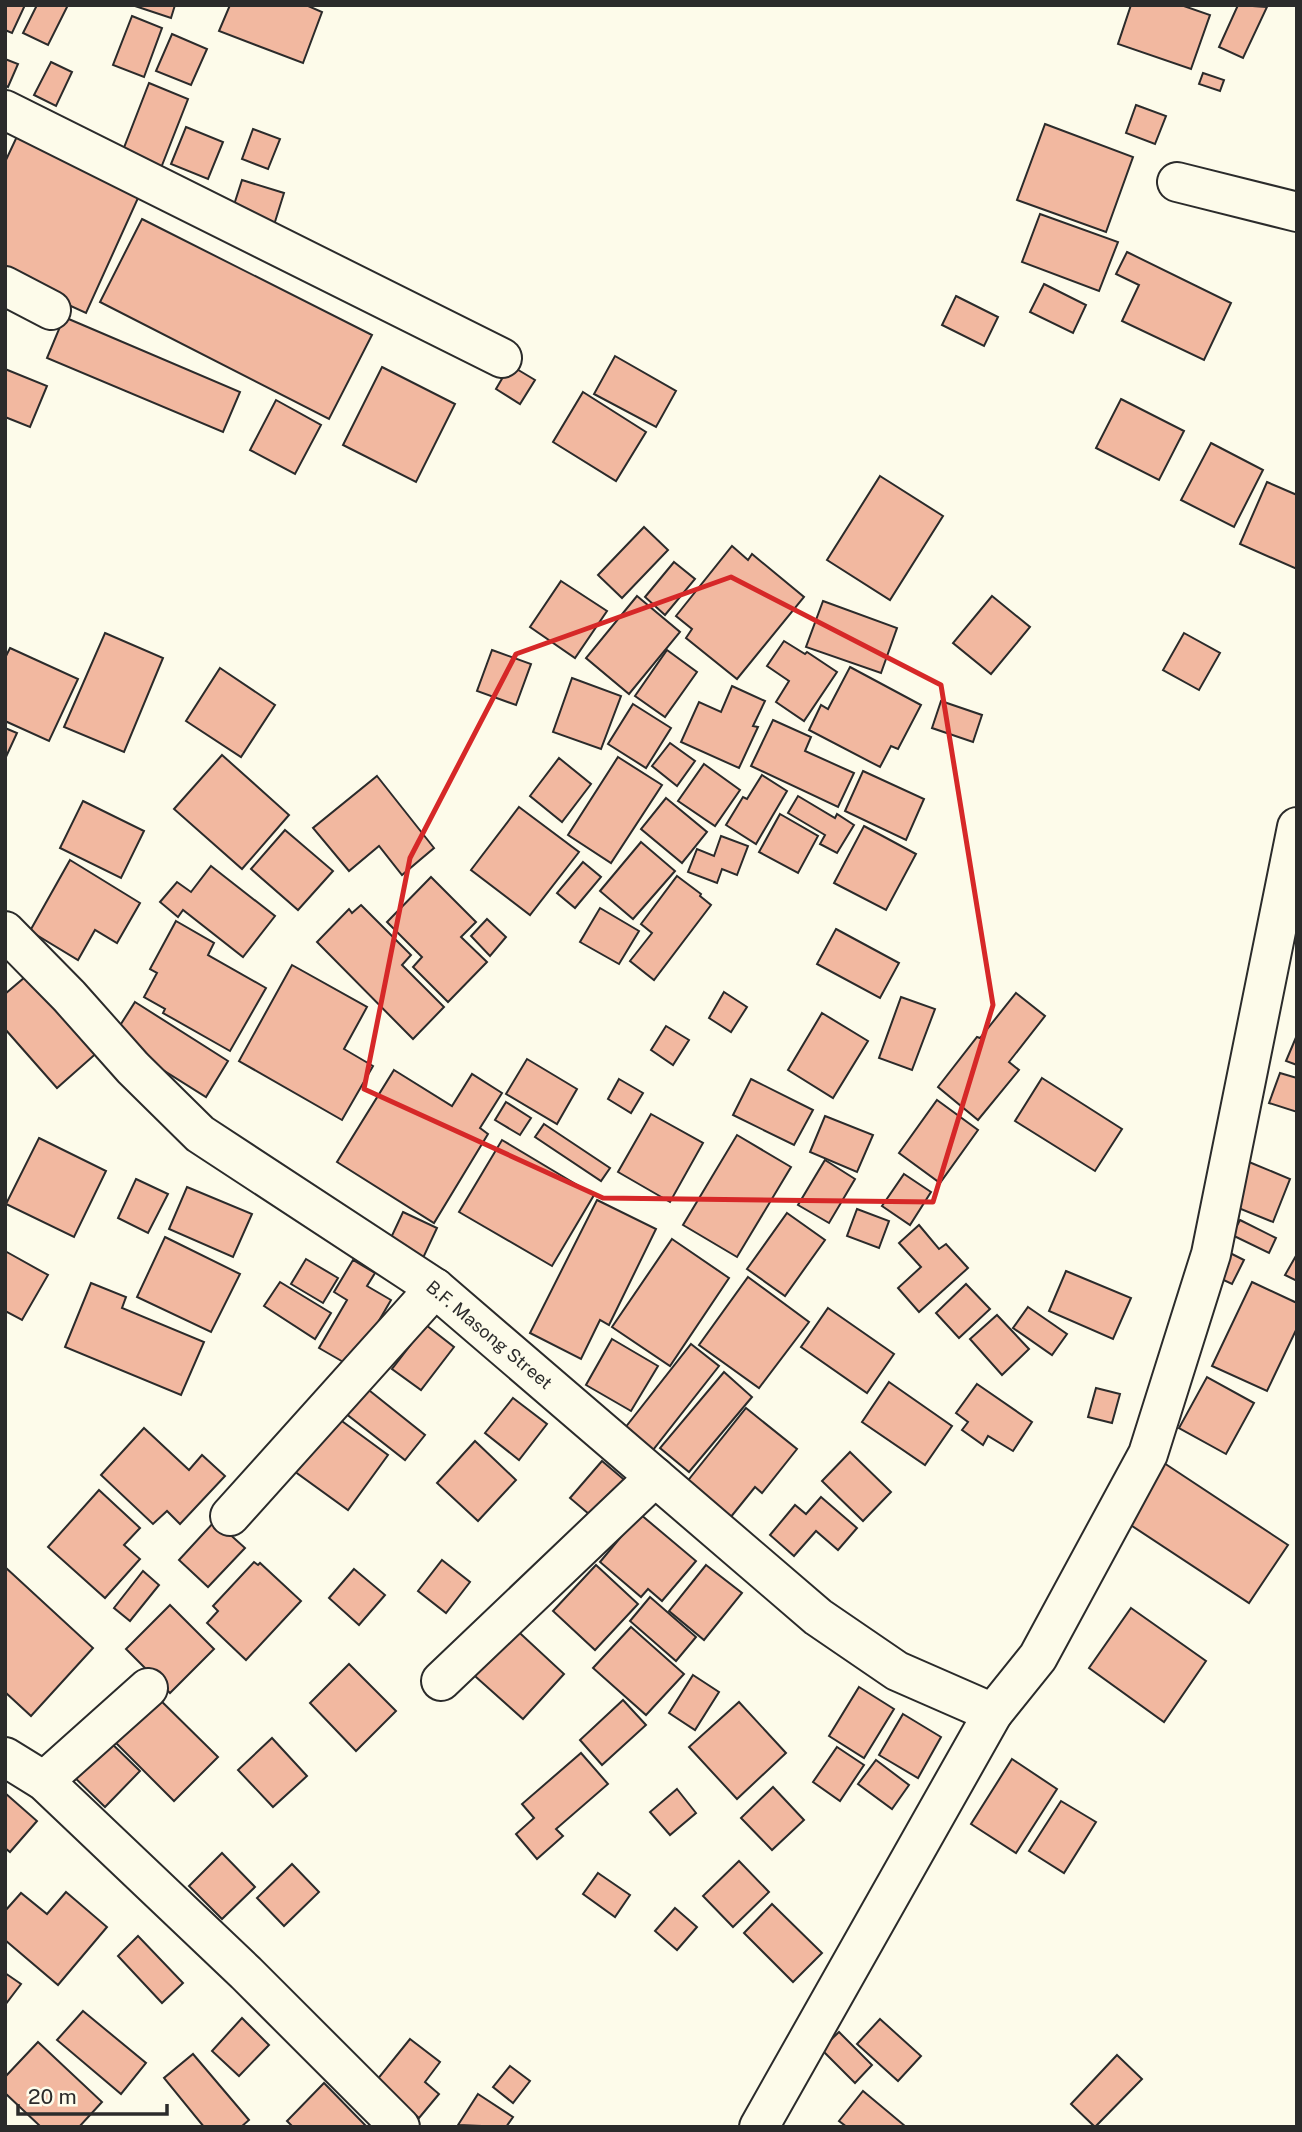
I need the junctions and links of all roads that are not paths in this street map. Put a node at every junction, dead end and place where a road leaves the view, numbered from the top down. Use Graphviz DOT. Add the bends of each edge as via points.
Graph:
graph roads {
  1 [pos="5,110"];
  2 [pos="1177,182"];
  3 [pos="1297,212"];
  4 [pos="5,286"];
  5 [pos="51,310"];
  6 [pos="502,358"];
  7 [pos="1297,827"];
  8 [pos="5,931"];
  9 [pos="435,1288"];
  10 [pos="655,1477"];
  11 [pos="230,1516"];
  12 [pos="440,1681"];
  13 [pos="148,1688"];
  14 [pos="993,1713"];
  15 [pos="5,1757"];
  16 [pos="44,1781"];
  17 [pos="400,2127"];
  18 [pos="759,2127"];
  1 -- 6 [label="street"];
  2 -- 3 [label="street"];
  4 -- 5 [label="street"];
  7 -- 14 [label="street" via="1211,1254 1148,1454 1038,1657"];
  8 -- 9 [label="street, B.F. Masong Street" via="200,1134"];
  9 -- 10 [label="street, B.F. Masong Street"];
  9 -- 11 [label="street"];
  10 -- 12 [label="street"];
  10 -- 14 [label="street, B.F. Masong Street" via="818,1617 897,1671"];
  13 -- 16 [label="street"];
  14 -- 18 [label="street"];
  15 -- 16 [label="street"];
  16 -- 17 [label="street"];
}
